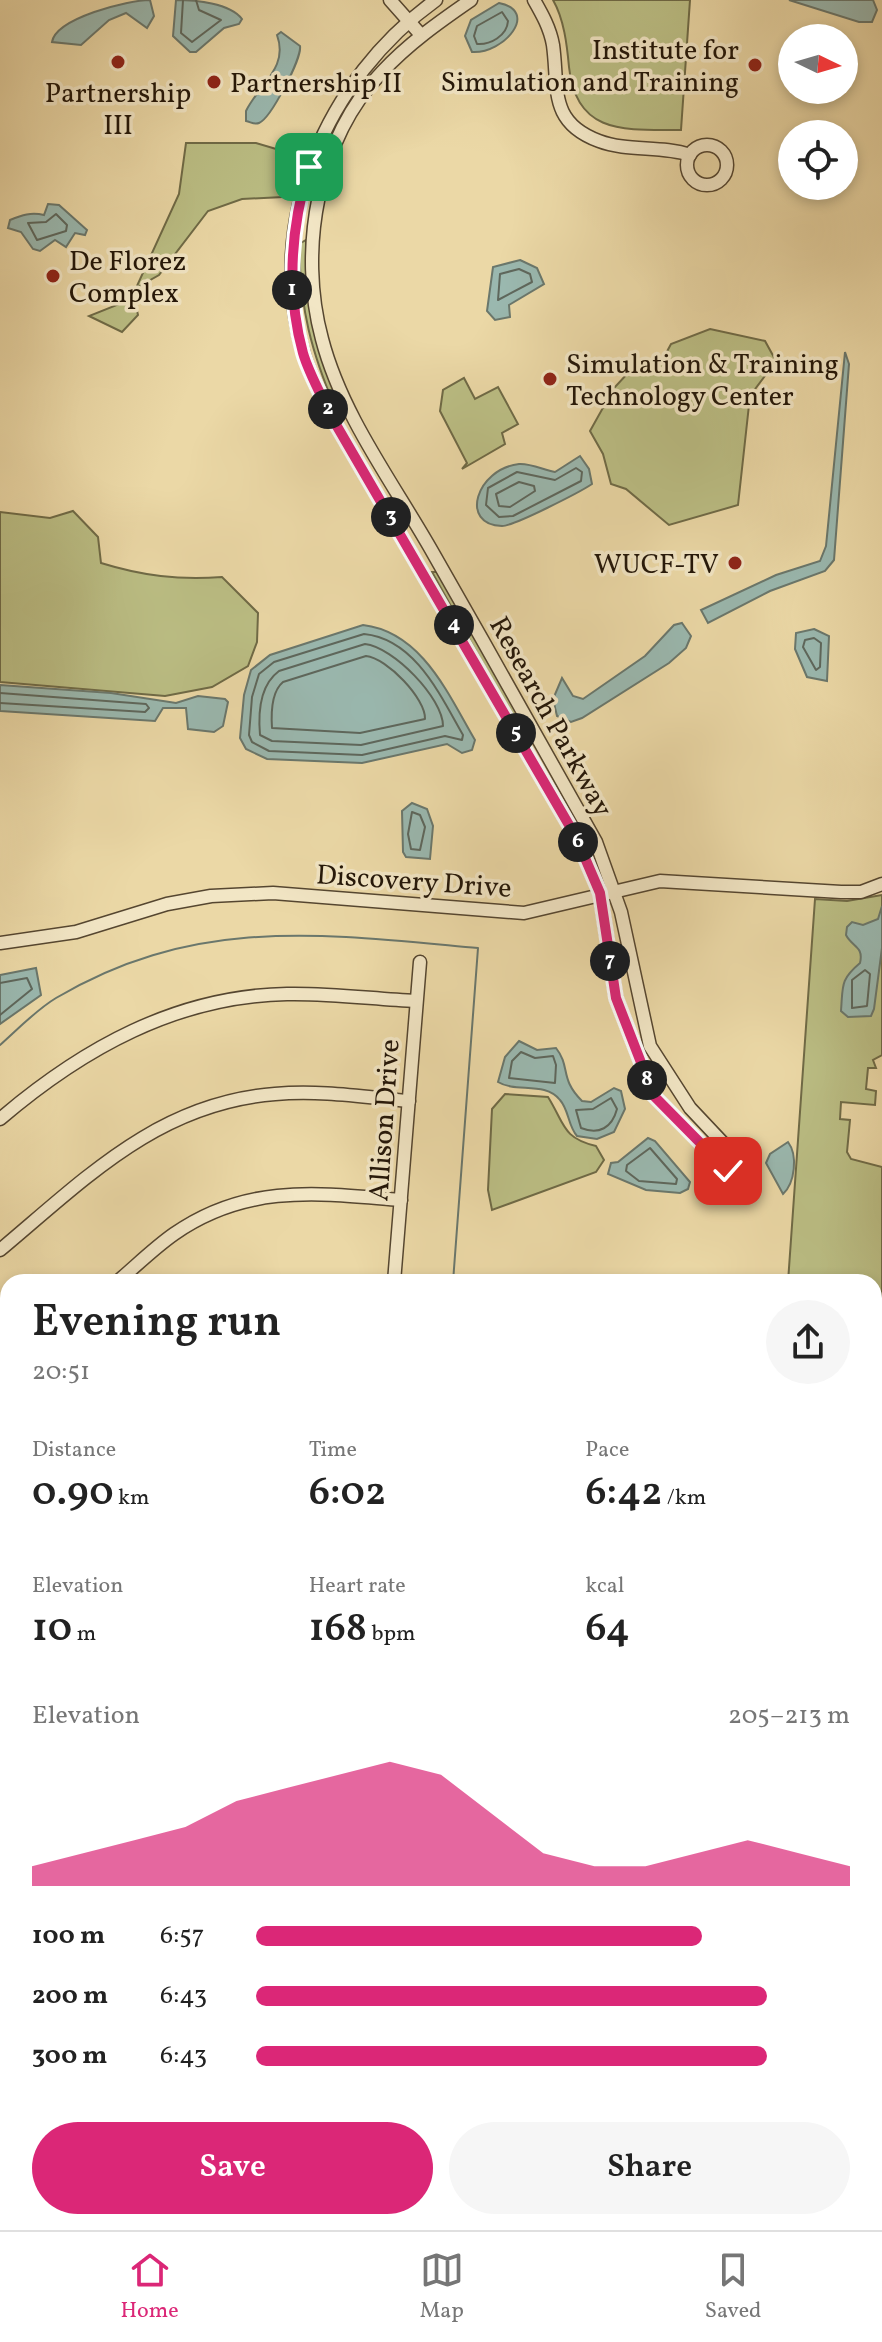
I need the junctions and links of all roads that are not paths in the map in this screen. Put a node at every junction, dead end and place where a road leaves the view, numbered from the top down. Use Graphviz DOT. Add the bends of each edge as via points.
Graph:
graph roads {
  1 [pos="390,0"];
  2 [pos="436,0"];
  3 [pos="471,0"];
  4 [pos="534,0"];
  5 [pos="418,5"];
  6 [pos="408,20"];
  7 [pos="433,26"];
  8 [pos="421,35"];
  9 [pos="690,155"];
  10 [pos="298,205"];
  11 [pos="315,219"];
  12 [pos="296,222"];
  13 [pos="882,884"];
  14 [pos="614,889"];
  15 [pos="600,893"];
  16 [pos="0,943"];
  17 [pos="420,962"];
  18 [pos="416,1001"];
  19 [pos="0,1100"];
  20 [pos="409,1101"];
  21 [pos="5,1115"];
  22 [pos="401,1200"];
  23 [pos="0,1250"];
  24 [pos="126,1274"];
  25 [pos="395,1274"];
  26 [pos="0,1906"];
  27 [pos="0,1914"];
  1 -- 6 [label="street"];
  2 -- 5 [label="street, Research Parkway"];
  3 -- 7 [label="street, Research Parkway"];
  4 -- 9 [label="street" via="553,44 554,92 570,122 601,142"];
  5 -- 6 [label="street, Research Parkway"];
  5 -- 7 [label="street"];
  6 -- 8 [label="street"];
  6 -- 10 [label="street, Research Parkway" via="340,97 315,148"];
  7 -- 8 [label="street, Research Parkway"];
  8 -- 11 [label="street, Research Parkway" via="379,74 351,117 325,171"];
  10 -- 11 [label="street"];
  10 -- 12 [label="street, Research Parkway"];
  11 -- 12 [label="street"];
  11 -- 14 [label="street, Research Parkway" via="313,276 321,338 339,387 596,842"];
  12 -- 15 [label="street, Research Parkway" via="292,292 304,355 325,404 576,837"];
  13 -- 14 [label="street, Discovery Drive" via="861,892 674,880"];
  14 -- 15 [label="street, Discovery Drive"];
  14 -- 15 [label="street, Research Parkway" via="650,1046 690,1108 739,1160 737,1173 728,1171 654,1096 616,998"];
  15 -- 16 [label="street, Discovery Drive" via="524,913 273,893 211,896 76,932"];
  17 -- 18 [label="street, Allison Drive"];
  18 -- 20 [label="street, Allison Drive"];
  18 -- 21 [label="street" via="287,994 186,1009 105,1043"];
  19 -- 21 [label="street"];
  20 -- 22 [label="street, Allison Drive"];
  20 -- 23 [label="street" via="273,1094 229,1100 176,1118 126,1145"];
  22 -- 24 [label="street" via="304,1192 261,1196 220,1209 174,1233"];
  22 -- 25 [label="street, Allison Drive"];
  26 -- 27 [label="street"];
}
